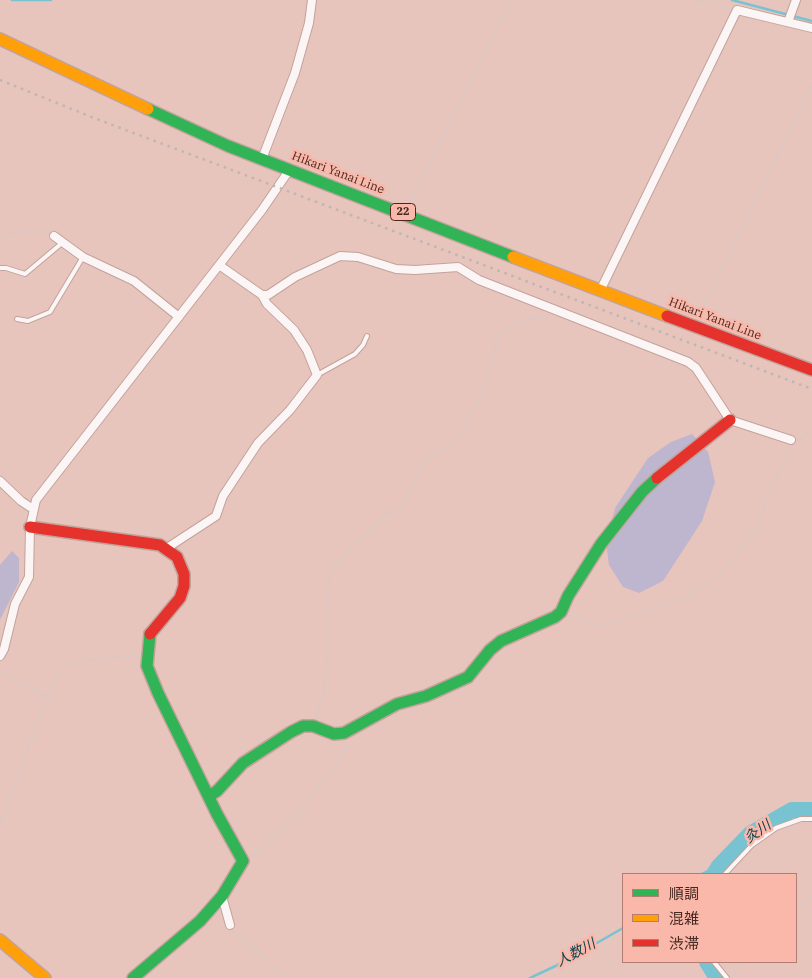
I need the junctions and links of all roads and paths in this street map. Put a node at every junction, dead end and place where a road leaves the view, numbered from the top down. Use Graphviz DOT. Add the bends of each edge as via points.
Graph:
graph roads {
  1 [pos="312,0"];
  2 [pos="510,0"];
  3 [pos="698,0"];
  4 [pos="796,0"];
  5 [pos="737,10"];
  6 [pos="790,17"];
  7 [pos="812,28"];
  8 [pos="0,39"];
  9 [pos="812,84"];
  10 [pos="262,159"];
  11 [pos="290,169"];
  12 [pos="405,213"];
  13 [pos="0,235"];
  14 [pos="54,236"];
  15 [pos="62,244"];
  16 [pos="83,257"];
  17 [pos="219,266"];
  18 [pos="0,268"];
  19 [pos="600,291"];
  20 [pos="262,295"];
  21 [pos="179,317"];
  22 [pos="554,317"];
  23 [pos="17,319"];
  24 [pos="694,326"];
  25 [pos="367,336"];
  26 [pos="812,370"];
  27 [pos="317,376"];
  28 [pos="730,420"];
  29 [pos="812,427"];
  30 [pos="791,440"];
  31 [pos="0,481"];
  32 [pos="33,509"];
  33 [pos="30,527"];
  34 [pos="167,548"];
  35 [pos="561,612"];
  36 [pos="147,655"];
  37 [pos="0,656"];
  38 [pos="0,673"];
  39 [pos="48,696"];
  40 [pos="313,726"];
  41 [pos="344,733"];
  42 [pos="209,796"];
  43 [pos="812,819"];
  44 [pos="0,823"];
  45 [pos="243,861"];
  46 [pos="726,873"];
  47 [pos="812,895"];
  48 [pos="222,896"];
  49 [pos="797,909"];
  50 [pos="230,925"];
  51 [pos="0,940"];
  52 [pos="715,963"];
  53 [pos="739,963"];
  54 [pos="45,978"];
  55 [pos="133,978"];
  56 [pos="288,978"];
  57 [pos="727,978"];
  58 [pos="738,978"];
  1 -- 10 [label="street" via="309,24 295,73"];
  2 -- 12 [label="path"];
  3 -- 5 [label="path"];
  4 -- 6 [label="street"];
  5 -- 6 [label="street"];
  5 -- 19 [label="street"];
  6 -- 7 [label="street"];
  8 -- 10 [label="street, Hikari Yanai Line / 22" via="197,132"];
  9 -- 24 [label="path"];
  10 -- 11 [label="street, Hikari Yanai Line / 22"];
  11 -- 12 [label="street, Hikari Yanai Line / 22"];
  11 -- 17 [label="street"];
  12 -- 19 [label="street, Hikari Yanai Line / 22"];
  13 -- 14 [label="path" via="49,232"];
  14 -- 15 [label="street"];
  15 -- 16 [label="street"];
  15 -- 18 [label="lane" via="25,274"];
  16 -- 21 [label="street" via="134,281"];
  16 -- 23 [label="lane" via="50,312 28,321"];
  17 -- 20 [label="street"];
  17 -- 21 [label="street"];
  19 -- 24 [label="street, Hikari Yanai Line / 22"];
  20 -- 27 [label="street" via="294,330 307,350"];
  20 -- 28 [label="street" via="268,295 340,256 358,257 396,269 458,267 479,280 688,362 696,368"];
  21 -- 32 [label="street" via="36,500"];
  22 -- 40 [label="path" via="526,319 499,333 483,392 454,441 433,454 399,510 386,514 336,564 328,590 324,691"];
  24 -- 26 [label="street, Hikari Yanai Line / 22"];
  25 -- 27 [label="lane" via="355,354"];
  27 -- 34 [label="street" via="258,443 223,496 216,516"];
  28 -- 30 [label="street"];
  28 -- 35 [label="street" via="642,492 601,544"];
  29 -- 30 [label="path" via="801,440"];
  30 -- 35 [label="path" via="757,527 726,567 704,586 688,596 621,621 597,625"];
  31 -- 32 [label="street"];
  32 -- 33 [label="street"];
  33 -- 34 [label="street"];
  33 -- 37 [label="street" via="29,577 14,604"];
  34 -- 36 [label="street" via="182,565 184,586 180,598 150,633"];
  35 -- 41 [label="street" via="540,626 501,641 468,677 452,686 397,704"];
  36 -- 39 [label="path" via="67,663"];
  36 -- 42 [label="street" via="147,666 158,693"];
  38 -- 39 [label="path"];
  39 -- 44 [label="path"];
  40 -- 41 [label="street" via="334,734"];
  40 -- 42 [label="street" via="303,726 291,732 243,763 218,791"];
  41 -- 45 [label="path" via="346,750 310,799 297,815"];
  42 -- 45 [label="street"];
  43 -- 46 [label="lane" via="776,828 752,845"];
  45 -- 48 [label="street"];
  47 -- 49 [label="path"];
  48 -- 50 [label="street"];
  48 -- 55 [label="street" via="200,921"];
  50 -- 56 [label="path" via="240,938"];
  51 -- 54 [label="street"];
  52 -- 57 [label="lane"];
  53 -- 58 [label="path" via="734,970"];
}
